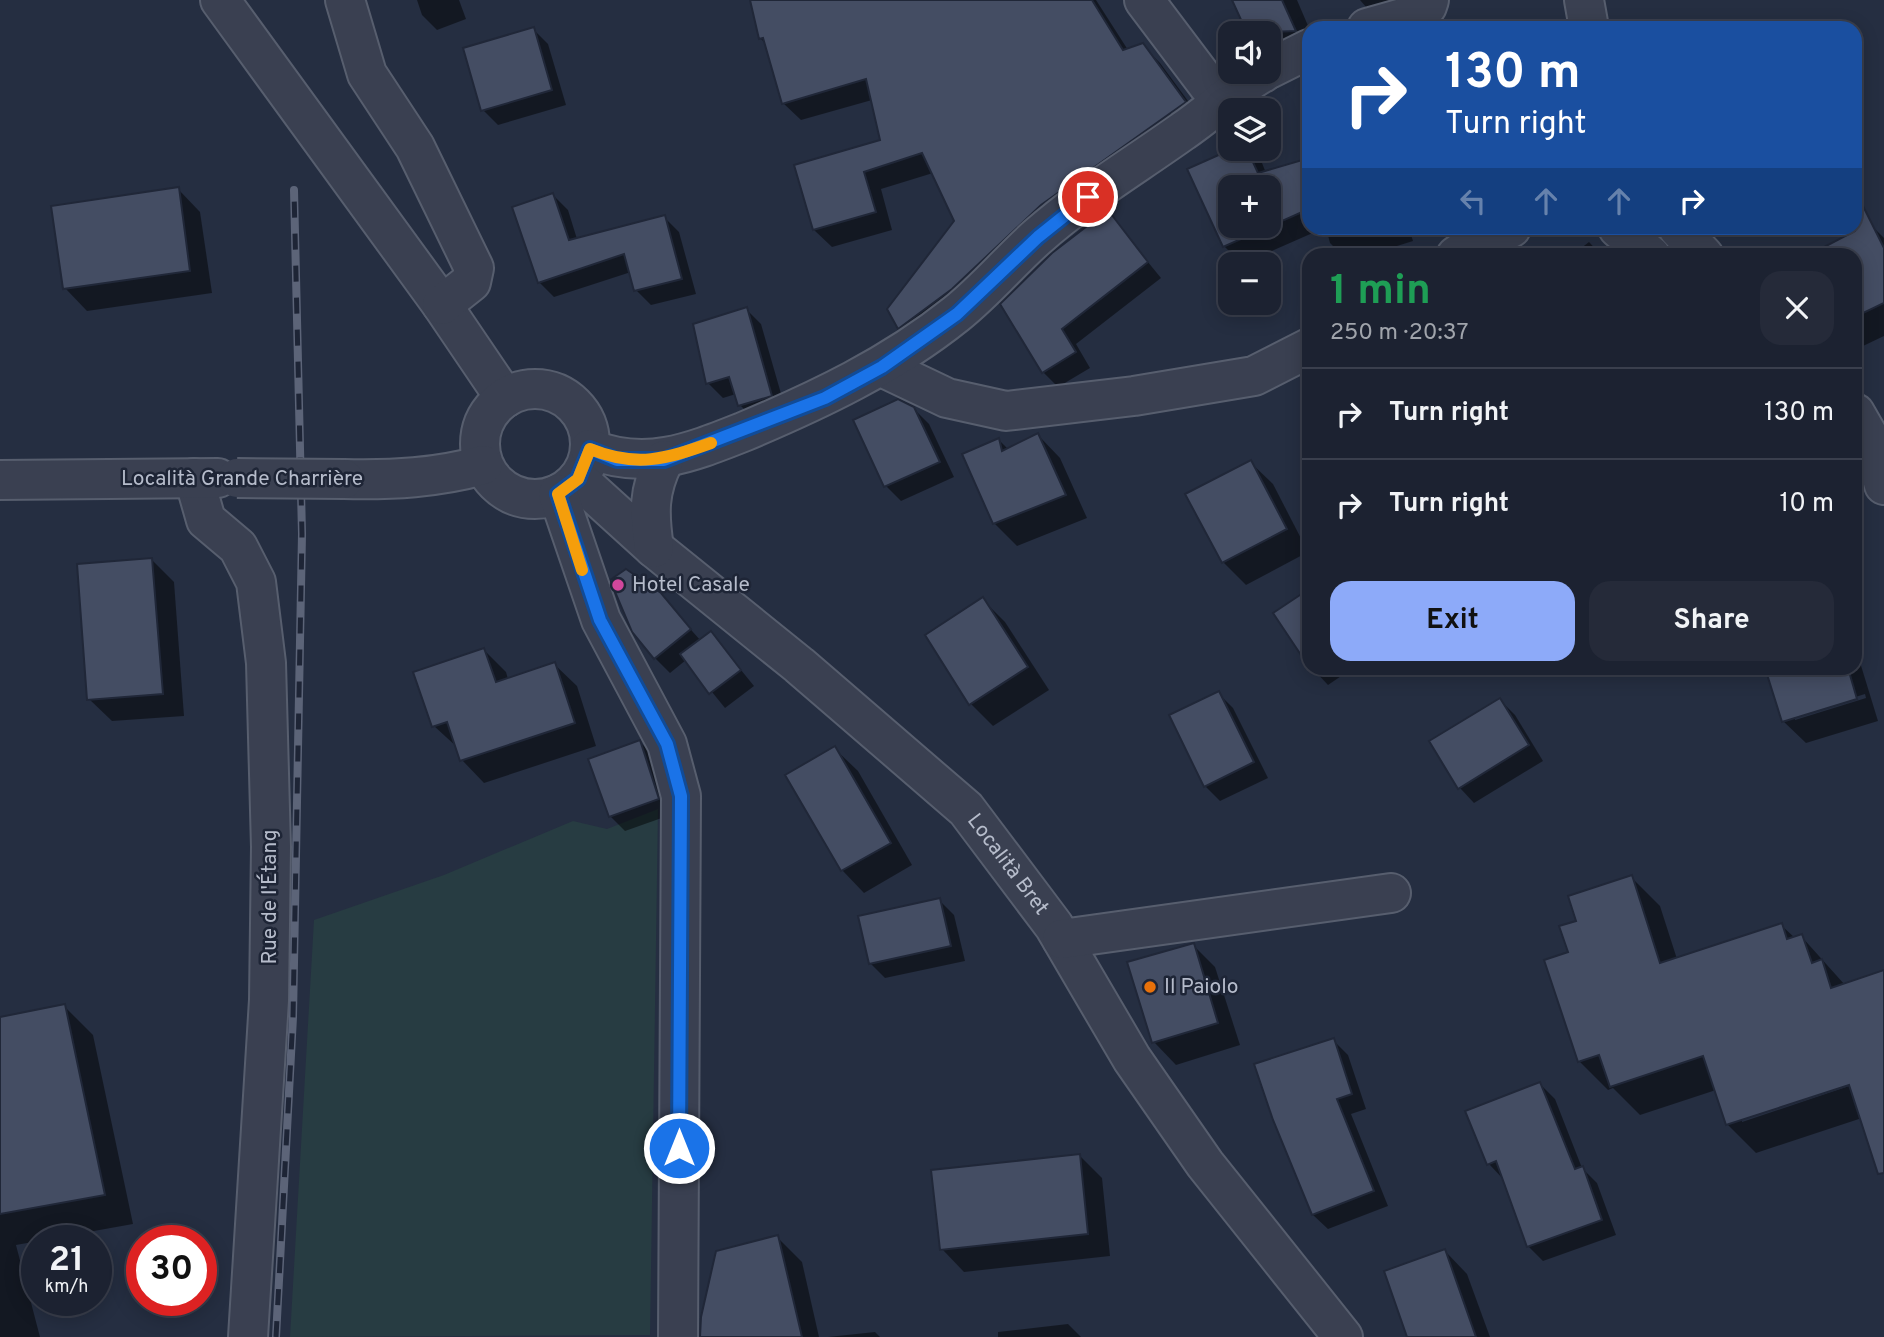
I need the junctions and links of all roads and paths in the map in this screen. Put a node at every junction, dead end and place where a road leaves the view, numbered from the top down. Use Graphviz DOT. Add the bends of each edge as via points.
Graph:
graph roads {
  1 [pos="219,0"];
  2 [pos="345,0"];
  3 [pos="1144,0"];
  4 [pos="1429,0"];
  5 [pos="1584,0"];
  6 [pos="1392,21"];
  7 [pos="1588,21"];
  8 [pos="1302,53"];
  9 [pos="1281,64"];
  10 [pos="1247,84"];
  11 [pos="1221,98"];
  12 [pos="1226,98"];
  13 [pos="1218,104"];
  14 [pos="1491,235"];
  15 [pos="1626,235"];
  16 [pos="1684,235"];
  17 [pos="1467,248"];
  18 [pos="1642,248"];
  19 [pos="1697,248"];
  20 [pos="442,305"];
  21 [pos="1302,352"];
  22 [pos="882,367"];
  23 [pos="1862,397"];
  24 [pos="505,398"];
  25 [pos="1884,408"];
  26 [pos="1862,425"];
  27 [pos="664,460"];
  28 [pos="483,465"];
  29 [pos="575,474"];
  30 [pos="194,478"];
  31 [pos="0,480"];
  32 [pos="1884,485"];
  33 [pos="654,548"];
  34 [pos="1391,894"];
  35 [pos="1062,939"];
  36 [pos="248,1337"];
  37 [pos="678,1337"];
  38 [pos="1343,1337"];
  1 -- 20 [label="street"];
  2 -- 20 [label="street" via="367,74 415,147 474,268 471,282"];
  3 -- 11 [label="street"];
  4 -- 6 [label="street" via="1413,15"];
  5 -- 7 [label="street"];
  8 -- 9 [label="street"];
  10 -- 12 [label="street"];
  13 -- 22 [label="street" via="1104,184 1038,237 957,314"];
  14 -- 17 [label="street"];
  15 -- 18 [label="street"];
  16 -- 19 [label="street"];
  20 -- 24 [label="street"];
  21 -- 22 [label="street" via="1254,376 1006,411 947,398"];
  22 -- 27 [label="street" via="825,398"];
  23 -- 25 [label="street"];
  24 -- 28 [label="street" via="491,410 482,427"];
  24 -- 29 [label="street" via="539,390 563,398 582,416 589,432"];
  26 -- 32 [label="street"];
  27 -- 29 [label="street" via="617,460"];
  27 -- 33 [label="street" via="653,482 648,512"];
  28 -- 29 [label="street" via="493,480 515,495 539,500"];
  28 -- 30 [label="street, Località Grande Charrière, bridge" via="419,478"];
  29 -- 33 [label="street, Località Bret"];
  29 -- 37 [label="street" via="600,620 667,744 681,796"];
  30 -- 31 [label="street, Località Grande Charrière"];
  30 -- 36 [label="street, Rue de l'Étang" via="206,520 238,547 256,582 266,663 271,847 268,1000"];
  33 -- 35 [label="street, Località Bret" via="966,809"];
  34 -- 35 [label="street"];
  35 -- 38 [label="street, Località Bret" via="1132,1059 1205,1164"];
}
